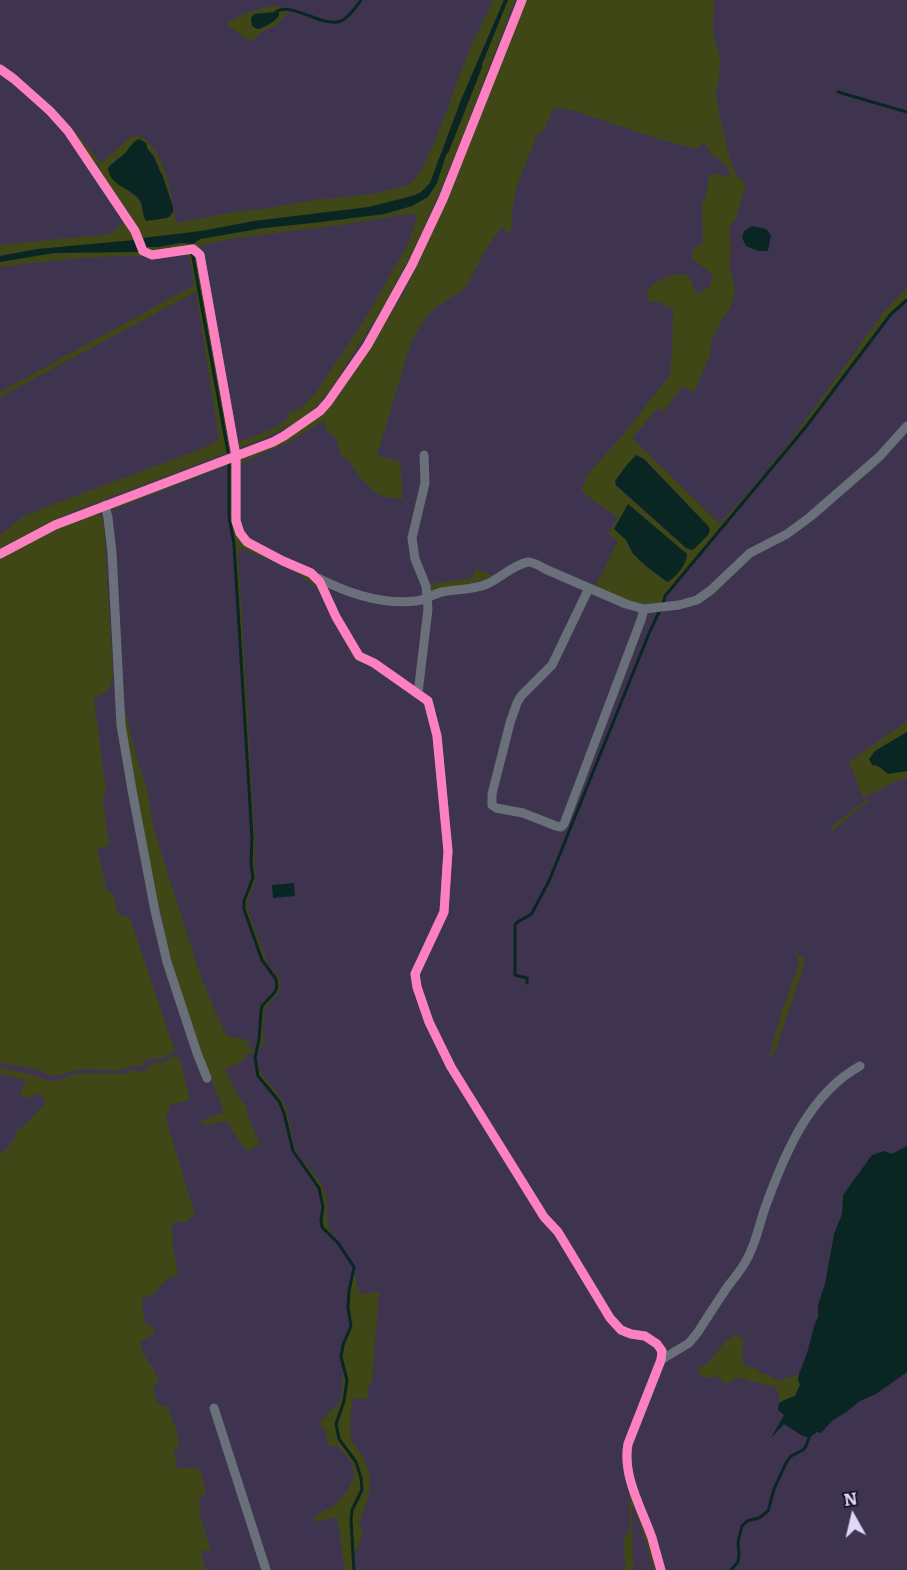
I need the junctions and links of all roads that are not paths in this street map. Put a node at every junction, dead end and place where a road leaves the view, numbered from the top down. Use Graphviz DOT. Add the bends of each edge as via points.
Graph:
graph roads {
  1 [pos="522,0"];
  2 [pos="0,69"];
  3 [pos="907,426"];
  4 [pos="424,455"];
  5 [pos="236,456"];
  6 [pos="105,505"];
  7 [pos="0,554"];
  8 [pos="314,576"];
  9 [pos="589,588"];
  10 [pos="427,598"];
  11 [pos="644,609"];
  12 [pos="418,693"];
  13 [pos="860,1066"];
  14 [pos="207,1078"];
  15 [pos="661,1360"];
  16 [pos="214,1408"];
  17 [pos="266,1570"];
  18 [pos="661,1570"];
  1 -- 5 [label="street" via="443,199 412,266 367,346 320,411 284,436"];
  2 -- 5 [label="street" via="68,131 135,231 143,251 152,255 193,249 200,255"];
  3 -- 11 [label="street" via="879,457 810,518 750,553 704,595 689,603"];
  4 -- 10 [label="street" via="425,483 412,538"];
  5 -- 6 [label="street"];
  5 -- 8 [label="street" via="236,520 240,533 247,542"];
  6 -- 7 [label="street" via="55,525"];
  6 -- 14 [label="street" via="112,553 122,725 132,790 167,962"];
  8 -- 10 [label="street" via="383,601"];
  8 -- 12 [label="street" via="359,656"];
  9 -- 10 [label="street" via="527,562 484,585 439,592"];
  9 -- 11 [label="street"];
  9 -- 11 [label="street" via="552,665 517,703 492,794 492,805 496,808 556,826 564,824"];
  10 -- 12 [label="street"];
  12 -- 15 [label="street" via="428,700 437,736 448,851 444,912 416,974 422,1003 451,1067 610,1318 621,1330 645,1336 657,1344 662,1351"];
  13 -- 15 [label="street" via="830,1088 807,1118 782,1165 746,1261 698,1332 690,1343"];
  15 -- 18 [label="street" via="626,1456"];
  16 -- 17 [label="street"];
}
